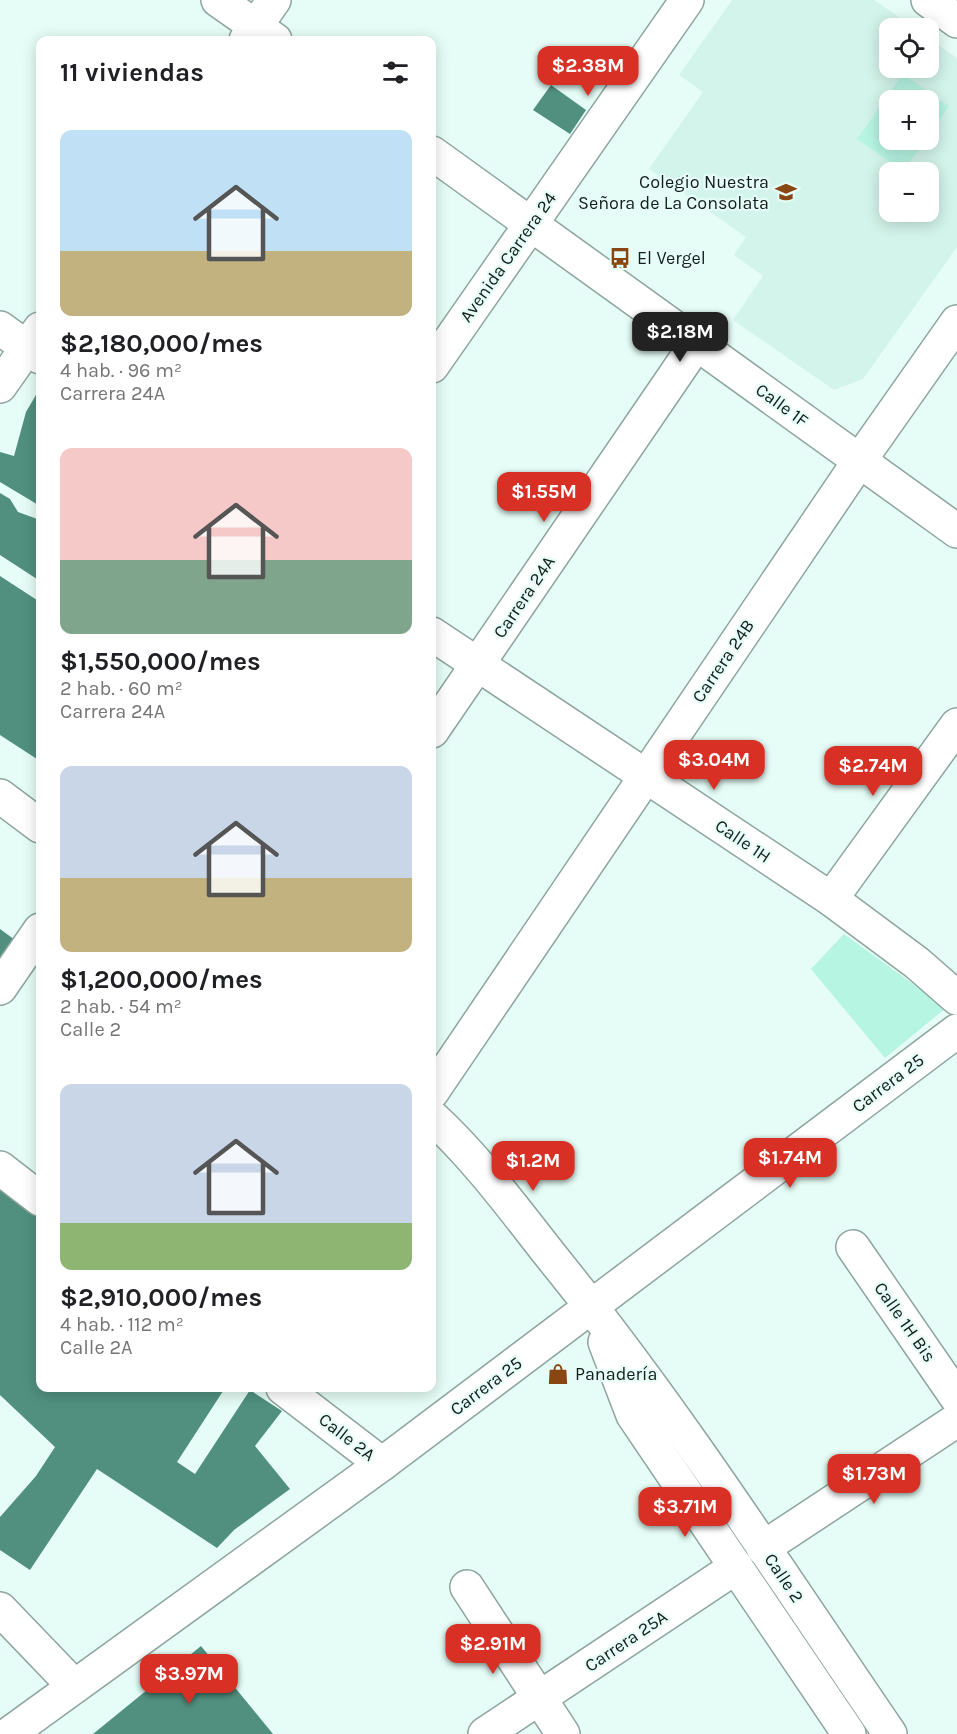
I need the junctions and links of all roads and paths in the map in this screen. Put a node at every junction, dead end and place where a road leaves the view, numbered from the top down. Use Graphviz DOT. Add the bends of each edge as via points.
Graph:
graph roads {
  1 [pos="218,0"];
  2 [pos="274,0"];
  3 [pos="687,0"];
  4 [pos="928,0"];
  5 [pos="957,21"];
  6 [pos="259,36"];
  7 [pos="436,156"];
  8 [pos="531,224"];
  9 [pos="957,322"];
  10 [pos="0,328"];
  11 [pos="697,343"];
  12 [pos="36,345"];
  13 [pos="436,360"];
  14 [pos="0,386"];
  15 [pos="860,460"];
  16 [pos="957,531"];
  17 [pos="436,637"];
  18 [pos="477,665"];
  19 [pos="436,725"];
  20 [pos="957,725"];
  21 [pos="645,776"];
  22 [pos="0,796"];
  23 [pos="36,823"];
  24 [pos="831,899"];
  25 [pos="36,936"];
  26 [pos="0,988"];
  27 [pos="957,998"];
  28 [pos="957,1031"];
  29 [pos="436,1086"];
  30 [pos="436,1121"];
  31 [pos="0,1168"];
  32 [pos="36,1196"];
  33 [pos="853,1247"];
  34 [pos="592,1306"];
  35 [pos="288,1392"];
  36 [pos="957,1398"];
  37 [pos="957,1420"];
  38 [pos="382,1464"];
  39 [pos="763,1548"];
  40 [pos="736,1567"];
  41 [pos="467,1587"];
  42 [pos="0,1609"];
  43 [pos="74,1686"];
  44 [pos="539,1699"];
  45 [pos="9,1734"];
  46 [pos="485,1734"];
  47 [pos="563,1734"];
  48 [pos="849,1734"];
  49 [pos="890,1734"];
  1 -- 6 [label="street"];
  2 -- 6 [label="street"];
  3 -- 8 [label="street, Avenida Carrera 24"];
  4 -- 5 [label="street"];
  7 -- 8 [label="street, Calle 1F"];
  8 -- 11 [label="street, Calle 1F"];
  8 -- 13 [label="street, Avenida Carrera 24"];
  9 -- 15 [label="street, Carrera 24B"];
  10 -- 12 [label="street"];
  11 -- 15 [label="street, Calle 1F"];
  11 -- 18 [label="street, Carrera 24A"];
  12 -- 14 [label="street"];
  15 -- 16 [label="street, Calle 1F"];
  15 -- 21 [label="street, Carrera 24B"];
  17 -- 18 [label="street, Calle 1H"];
  18 -- 19 [label="street, Carrera 24A"];
  18 -- 21 [label="street, Calle 1H"];
  20 -- 24 [label="street"];
  21 -- 24 [label="street, Calle 1H"];
  21 -- 29 [label="street, Carrera 24B"];
  22 -- 23 [label="street"];
  24 -- 27 [label="street, Calle 1H"];
  25 -- 26 [label="street"];
  28 -- 34 [label="street, Carrera 25"];
  30 -- 34 [label="street, Calle 2" via="474,1160"];
  31 -- 32 [label="street"];
  33 -- 36 [label="street, Calle 1H Bis"];
  34 -- 38 [label="street, Carrera 25"];
  34 -- 39 [label="street, Calle 2" via="659,1395"];
  34 -- 40 [label="street, Calle 2" via="633,1415"];
  35 -- 38 [label="street, Calle 2A"];
  37 -- 39 [label="street"];
  38 -- 43 [label="street, Carrera 25"];
  39 -- 49 [label="street, Calle 2"];
  40 -- 44 [label="street, Carrera 25A"];
  40 -- 48 [label="street, Calle 2"];
  41 -- 44 [label="street"];
  42 -- 43 [label="street"];
  43 -- 45 [label="street, Carrera 25"];
  44 -- 46 [label="street, Carrera 25A"];
  44 -- 47 [label="street"];
}
